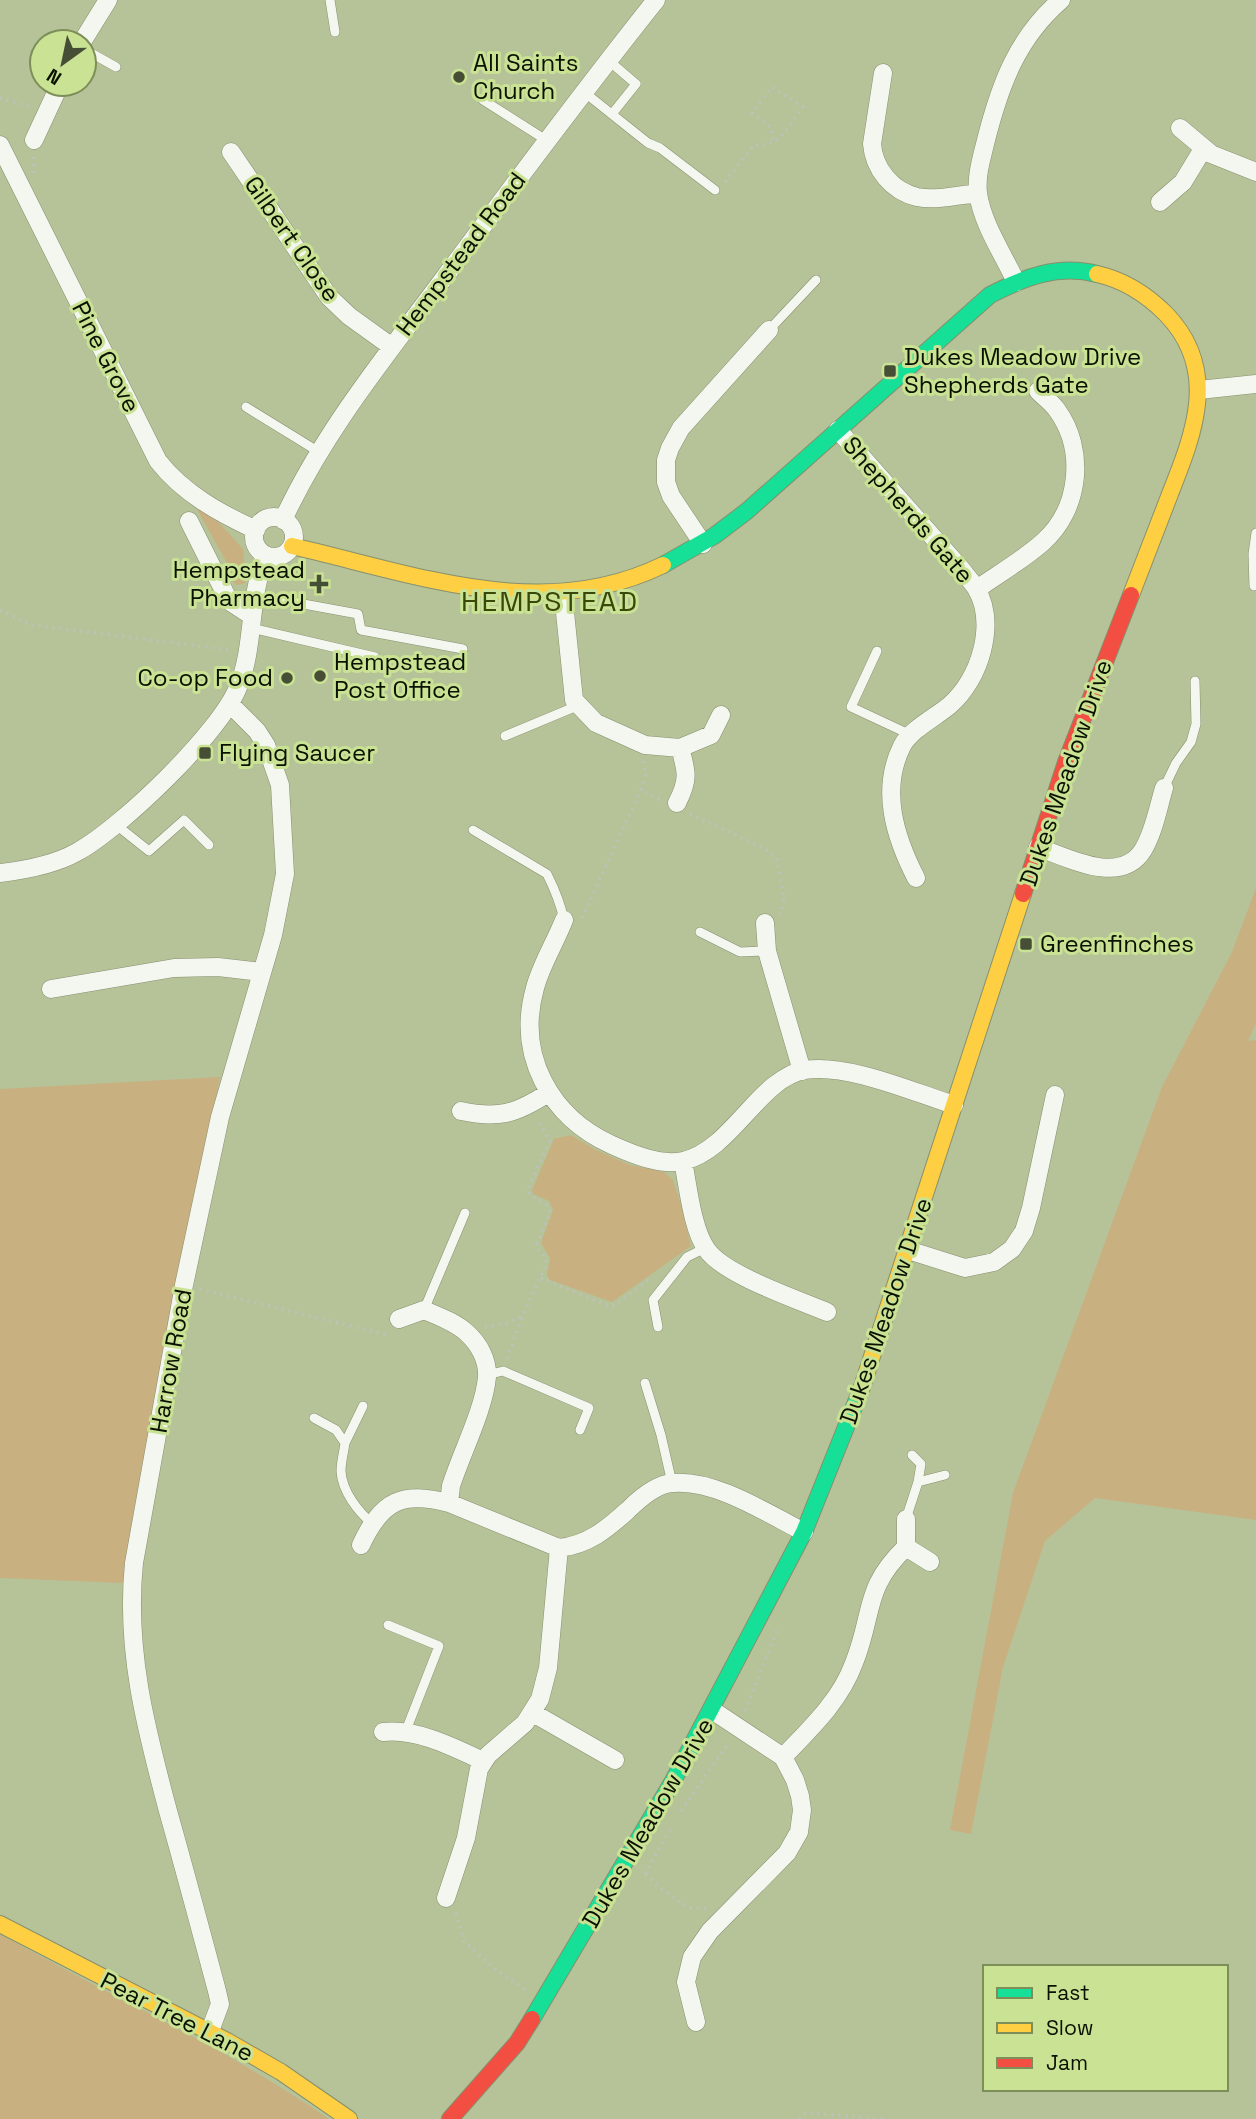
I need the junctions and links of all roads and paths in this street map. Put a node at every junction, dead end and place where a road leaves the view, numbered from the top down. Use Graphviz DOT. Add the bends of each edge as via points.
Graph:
graph roads {
  1 [pos="108,0"];
  2 [pos="330,0"];
  3 [pos="656,0"];
  4 [pos="1061,0"];
  5 [pos="91,28"];
  6 [pos="335,32"];
  7 [pos="98,57"];
  8 [pos="608,60"];
  9 [pos="116,67"];
  10 [pos="883,72"];
  11 [pos="584,92"];
  12 [pos="0,97"];
  13 [pos="53,98"];
  14 [pos="483,100"];
  15 [pos="47,111"];
  16 [pos="612,114"];
  17 [pos="1180,128"];
  18 [pos="34,140"];
  19 [pos="546,140"];
  20 [pos="773,143"];
  21 [pos="0,145"];
  22 [pos="1203,149"];
  23 [pos="231,152"];
  24 [pos="1256,172"];
  25 [pos="715,191"];
  26 [pos="978,192"];
  27 [pos="1160,202"];
  28 [pos="816,280"];
  29 [pos="1016,282"];
  30 [pos="769,330"];
  31 [pos="392,347"];
  32 [pos="1256,384"];
  33 [pos="1199,390"];
  34 [pos="1038,391"];
  35 [pos="246,407"];
  36 [pos="838,430"];
  37 [pos="319,452"];
  38 [pos="283,520"];
  39 [pos="189,521"];
  40 [pos="256,530"];
  41 [pos="1256,533"];
  42 [pos="702,544"];
  43 [pos="292,546"];
  44 [pos="267,555"];
  45 [pos="1254,586"];
  46 [pos="976,589"];
  47 [pos="563,593"];
  48 [pos="254,595"];
  49 [pos="0,610"];
  50 [pos="251,622"];
  51 [pos="463,649"];
  52 [pos="877,651"];
  53 [pos="248,652"];
  54 [pos="375,657"];
  55 [pos="1195,681"];
  56 [pos="230,704"];
  57 [pos="578,706"];
  58 [pos="721,715"];
  59 [pos="911,735"];
  60 [pos="505,736"];
  61 [pos="645,745"];
  62 [pos="680,748"];
  63 [pos="1164,788"];
  64 [pos="641,790"];
  65 [pos="676,805"];
  66 [pos="115,824"];
  67 [pos="474,830"];
  68 [pos="209,845"];
  69 [pos="1038,847"];
  70 [pos="0,873"];
  71 [pos="916,878"];
  72 [pos="564,920"];
  73 [pos="765,923"];
  74 [pos="700,932"];
  75 [pos="767,951"];
  76 [pos="262,972"];
  77 [pos="51,989"];
  78 [pos="802,1071"];
  79 [pos="548,1093"];
  80 [pos="1055,1095"];
  81 [pos="529,1105"];
  82 [pos="954,1105"];
  83 [pos="461,1111"];
  84 [pos="683,1161"];
  85 [pos="465,1213"];
  86 [pos="705,1248"];
  87 [pos="908,1250"];
  88 [pos="541,1278"];
  89 [pos="666,1281"];
  90 [pos="184,1285"];
  91 [pos="424,1310"];
  92 [pos="827,1312"];
  93 [pos="523,1315"];
  94 [pos="399,1319"];
  95 [pos="658,1327"];
  96 [pos="466,1332"];
  97 [pos="495,1373"];
  98 [pos="645,1383"];
  99 [pos="363,1406"];
  100 [pos="314,1418"];
  101 [pos="580,1430"];
  102 [pos="345,1443"];
  103 [pos="912,1455"];
  104 [pos="945,1475"];
  105 [pos="918,1482"];
  106 [pos="672,1483"];
  107 [pos="449,1503"];
  108 [pos="906,1519"];
  109 [pos="373,1524"];
  110 [pos="804,1532"];
  111 [pos="362,1545"];
  112 [pos="906,1547"];
  113 [pos="559,1548"];
  114 [pos="930,1562"];
  115 [pos="781,1619"];
  116 [pos="388,1625"];
  117 [pos="712,1710"];
  118 [pos="533,1713"];
  119 [pos="738,1726"];
  120 [pos="383,1732"];
  121 [pos="405,1733"];
  122 [pos="783,1756"];
  123 [pos="615,1760"];
  124 [pos="483,1761"];
  125 [pos="630,1857"];
  126 [pos="645,1874"];
  127 [pos="446,1898"];
  128 [pos="729,1911"];
  129 [pos="0,1924"];
  130 [pos="544,2003"];
  131 [pos="696,2022"];
  132 [pos="210,2031"];
  133 [pos="349,2119"];
  134 [pos="450,2119"];
  135 [pos="799,2119"];
  136 [pos="886,2119"];
  1 -- 5 [label="street"];
  2 -- 6 [label="lane"];
  3 -- 8 [label="street, Hempstead Road"];
  4 -- 26 [label="street" via="1026,37 1006,74 981,159"];
  7 -- 9 [label="lane"];
  8 -- 11 [label="street, Hempstead Road"];
  8 -- 16 [label="lane" via="636,84"];
  10 -- 26 [label="street" via="872,145 881,173 916,197"];
  11 -- 16 [label="lane"];
  11 -- 19 [label="street, Hempstead Road"];
  12 -- 15 [label="path"];
  13 -- 15 [label="street"];
  14 -- 19 [label="lane"];
  15 -- 18 [label="street"];
  16 -- 25 [label="lane"];
  17 -- 22 [label="street"];
  19 -- 31 [label="street, Hempstead Road"];
  20 -- 20 [label="path" via="803,107 770,88 752,113 771,127"];
  20 -- 25 [label="path" via="754,145"];
  21 -- 40 [label="street, Pine Grove" via="158,461 178,484"];
  22 -- 24 [label="street"];
  22 -- 27 [label="street" via="1183,182"];
  23 -- 31 [label="street, Gilbert Close" via="329,297"];
  26 -- 29 [label="street"];
  28 -- 30 [label="lane"];
  29 -- 33 [label="street, Dukes Meadow Drive" via="1046,272 1075,270 1103,274 1140,290 1185,340"];
  29 -- 36 [label="street, Dukes Meadow Drive" via="990,295"];
  30 -- 42 [label="street" via="681,428 666,460 671,496"];
  31 -- 37 [label="street, Hempstead Road" via="352,398"];
  32 -- 33 [label="street"];
  33 -- 69 [label="street, Dukes Meadow Drive" via="1190,442 1066,762"];
  34 -- 46 [label="street, Shepherds Gate" via="1057,409 1074,444 1073,492 1060,522 1043,542"];
  35 -- 37 [label="lane"];
  36 -- 42 [label="street, Dukes Meadow Drive" via="745,513"];
  36 -- 46 [label="street, Shepherds Gate"];
  37 -- 38 [label="street, Hempstead Road"];
  38 -- 40 [label="street" via="270,518"];
  38 -- 43 [label="street" via="292,528"];
  39 -- 50 [label="street" via="226,595"];
  40 -- 44 [label="street" via="255,542"];
  41 -- 45 [label="lane"];
  42 -- 47 [label="street, Dukes Meadow Drive" via="635,579"];
  43 -- 44 [label="street" via="284,555"];
  43 -- 47 [label="street, Dukes Meadow Drive" via="498,590"];
  44 -- 48 [label="street"];
  46 -- 59 [label="street, Shepherds Gate" via="984,642 973,677 953,702"];
  47 -- 57 [label="street" via="571,690"];
  48 -- 50 [label="street"];
  48 -- 51 [label="lane" via="358,614 361,630"];
  49 -- 53 [label="path" via="32,625"];
  50 -- 53 [label="street"];
  50 -- 54 [label="lane"];
  52 -- 59 [label="lane" via="851,707"];
  53 -- 56 [label="street"];
  55 -- 63 [label="lane" via="1196,724 1191,742"];
  56 -- 66 [label="street" via="178,765"];
  56 -- 76 [label="street, Harrow Road" via="266,745 280,785 285,874"];
  57 -- 60 [label="lane"];
  57 -- 61 [label="street" via="596,723"];
  58 -- 62 [label="street" via="710,735"];
  59 -- 71 [label="street, Shepherds Gate" via="893,772 892,817"];
  61 -- 62 [label="street"];
  61 -- 64 [label="path" via="641,757 646,775"];
  62 -- 65 [label="street" via="687,774"];
  63 -- 69 [label="street" via="1148,839 1128,864 1093,865"];
  64 -- 65 [label="path"];
  64 -- 72 [label="path" via="582,918"];
  65 -- 73 [label="path" via="764,848 777,859 784,899 781,913"];
  66 -- 68 [label="lane" via="149,851 184,820"];
  66 -- 70 [label="street" via="77,852"];
  67 -- 72 [label="lane" via="547,874"];
  69 -- 82 [label="street, Dukes Meadow Drive"];
  72 -- 79 [label="street" via="535,986 529,1021 535,1059"];
  73 -- 75 [label="street"];
  74 -- 75 [label="lane" via="740,952"];
  75 -- 78 [label="street"];
  76 -- 77 [label="street" via="174,968"];
  76 -- 90 [label="street, Harrow Road" via="220,1117"];
  78 -- 82 [label="street" via="833,1070"];
  78 -- 84 [label="street" via="765,1094 708,1148"];
  79 -- 81 [label="street"];
  79 -- 84 [label="street" via="573,1121 605,1142 647,1158"];
  80 -- 87 [label="street" via="1031,1208 1012,1249 994,1262 965,1268"];
  81 -- 83 [label="street" via="495,1116"];
  81 -- 88 [label="path" via="550,1141 529,1186 530,1195 544,1201 550,1213 537,1244 547,1258"];
  82 -- 87 [label="street, Dukes Meadow Drive"];
  84 -- 86 [label="street"];
  85 -- 91 [label="lane"];
  86 -- 89 [label="lane" via="687,1257"];
  86 -- 92 [label="street" via="735,1271"];
  87 -- 110 [label="street, Dukes Meadow Drive" via="870,1368"];
  88 -- 89 [label="path" via="609,1306 647,1281"];
  88 -- 93 [label="path"];
  89 -- 95 [label="lane" via="653,1300"];
  90 -- 94 [label="path" via="384,1334"];
  90 -- 132 [label="street, Harrow Road" via="134,1563 132,1623 145,1726 220,2004"];
  91 -- 94 [label="street"];
  91 -- 96 [label="street"];
  93 -- 96 [label="path"];
  93 -- 97 [label="path"];
  96 -- 97 [label="street"];
  97 -- 101 [label="lane" via="589,1408"];
  97 -- 107 [label="street" via="451,1486"];
  98 -- 106 [label="lane"];
  99 -- 102 [label="lane"];
  100 -- 102 [label="lane" via="336,1430"];
  102 -- 109 [label="lane" via="341,1472 361,1515"];
  103 -- 105 [label="lane" via="921,1464"];
  104 -- 105 [label="lane"];
  105 -- 108 [label="lane"];
  106 -- 110 [label="street" via="721,1492"];
  106 -- 113 [label="street" via="645,1495 595,1537"];
  107 -- 109 [label="street" via="405,1498 393,1502"];
  107 -- 113 [label="street"];
  108 -- 112 [label="street"];
  109 -- 111 [label="street"];
  110 -- 117 [label="street, Dukes Meadow Drive"];
  112 -- 114 [label="street"];
  112 -- 122 [label="street" via="877,1582 854,1664 841,1690"];
  113 -- 118 [label="street" via="548,1668"];
  115 -- 119 [label="path"];
  116 -- 121 [label="lane" via="439,1646"];
  117 -- 119 [label="street"];
  117 -- 125 [label="street, Dukes Meadow Drive"];
  118 -- 123 [label="street"];
  118 -- 124 [label="street"];
  119 -- 122 [label="street"];
  119 -- 126 [label="path" via="681,1810"];
  120 -- 121 [label="street"];
  121 -- 124 [label="street"];
  122 -- 128 [label="street" via="800,1796 799,1832 786,1853"];
  124 -- 127 [label="street" via="466,1839"];
  125 -- 126 [label="path"];
  125 -- 130 [label="street, Dukes Meadow Drive"];
  126 -- 128 [label="path" via="689,1908"];
  127 -- 130 [label="path" via="456,1911 464,1941"];
  128 -- 131 [label="street" via="688,1966 686,1982"];
  129 -- 132 [label="street, Pear Tree Lane"];
  130 -- 134 [label="street, Dukes Meadow Drive" via="517,2043"];
  132 -- 133 [label="street, Pear Tree Lane"];
  135 -- 136 [label="path" via="805,2113"];
}
